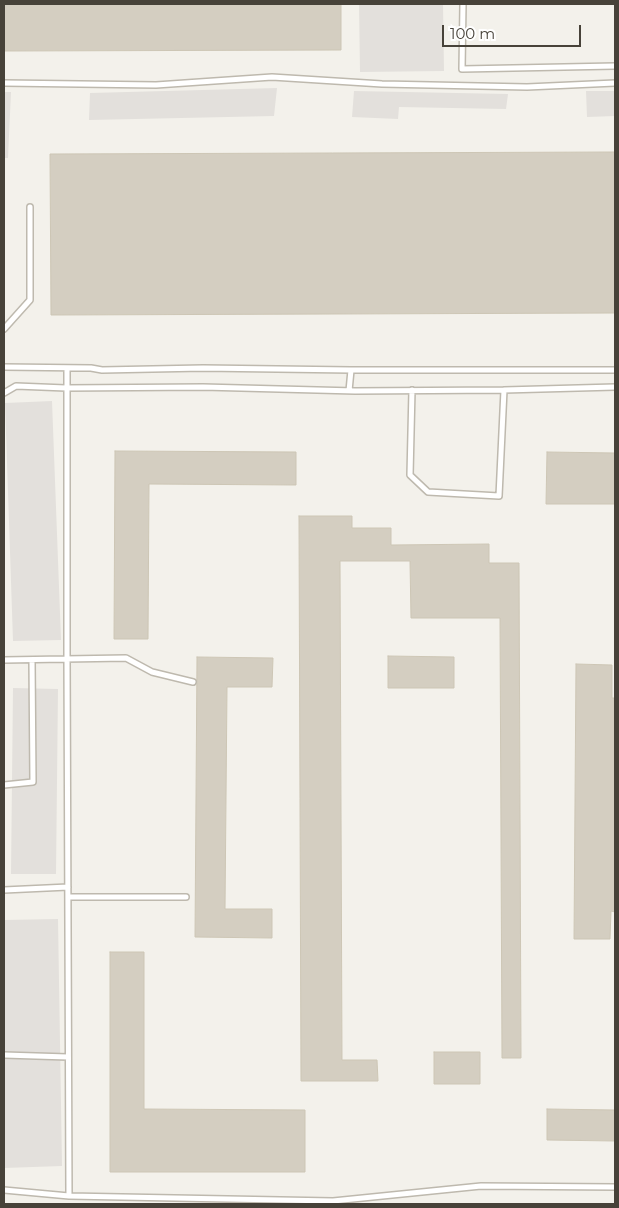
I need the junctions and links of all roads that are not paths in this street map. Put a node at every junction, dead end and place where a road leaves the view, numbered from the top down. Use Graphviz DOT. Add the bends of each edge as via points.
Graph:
graph roads {
  1 [pos="463,4"];
  2 [pos="615,66"];
  3 [pos="4,83"];
  4 [pos="615,83"];
  5 [pos="30,207"];
  6 [pos="4,329"];
  7 [pos="4,367"];
  8 [pos="67,368"];
  9 [pos="351,370"];
  10 [pos="615,370"];
  11 [pos="615,387"];
  12 [pos="66,388"];
  13 [pos="412,390"];
  14 [pos="504,390"];
  15 [pos="349,391"];
  16 [pos="4,393"];
  17 [pos="67,659"];
  18 [pos="4,660"];
  19 [pos="32,660"];
  20 [pos="193,682"];
  21 [pos="4,785"];
  22 [pos="68,887"];
  23 [pos="4,890"];
  24 [pos="68,898"];
  25 [pos="186,898"];
  26 [pos="4,1055"];
  27 [pos="68,1056"];
  28 [pos="615,1187"];
  29 [pos="4,1190"];
  30 [pos="69,1196"];
  31 [pos="387,1197"];
  32 [pos="388,1204"];
  1 -- 2 [label="lane" via="462,69"];
  3 -- 4 [label="lane" via="156,85 272,77 382,84 517,87"];
  5 -- 6 [label="lane" via="30,300"];
  7 -- 8 [label="lane"];
  8 -- 9 [label="lane"];
  8 -- 12 [label="lane"];
  9 -- 10 [label="lane"];
  9 -- 15 [label="lane"];
  11 -- 14 [label="lane"];
  12 -- 15 [label="lane"];
  12 -- 16 [label="lane" via="16,386"];
  12 -- 17 [label="lane"];
  13 -- 14 [label="lane"];
  13 -- 14 [label="lane" via="410,475 428,492 500,496"];
  13 -- 15 [label="lane"];
  17 -- 19 [label="lane"];
  17 -- 20 [label="lane" via="126,658 152,672"];
  17 -- 22 [label="lane"];
  18 -- 19 [label="lane"];
  19 -- 21 [label="lane" via="33,782"];
  22 -- 23 [label="lane"];
  22 -- 24 [label="lane"];
  24 -- 25 [label="lane"];
  24 -- 27 [label="lane"];
  26 -- 27 [label="lane"];
  27 -- 30 [label="lane"];
  28 -- 31 [label="lane" via="481,1186"];
  29 -- 30 [label="lane"];
  30 -- 31 [label="lane" via="333,1201"];
  31 -- 32 [label="lane"];
}
